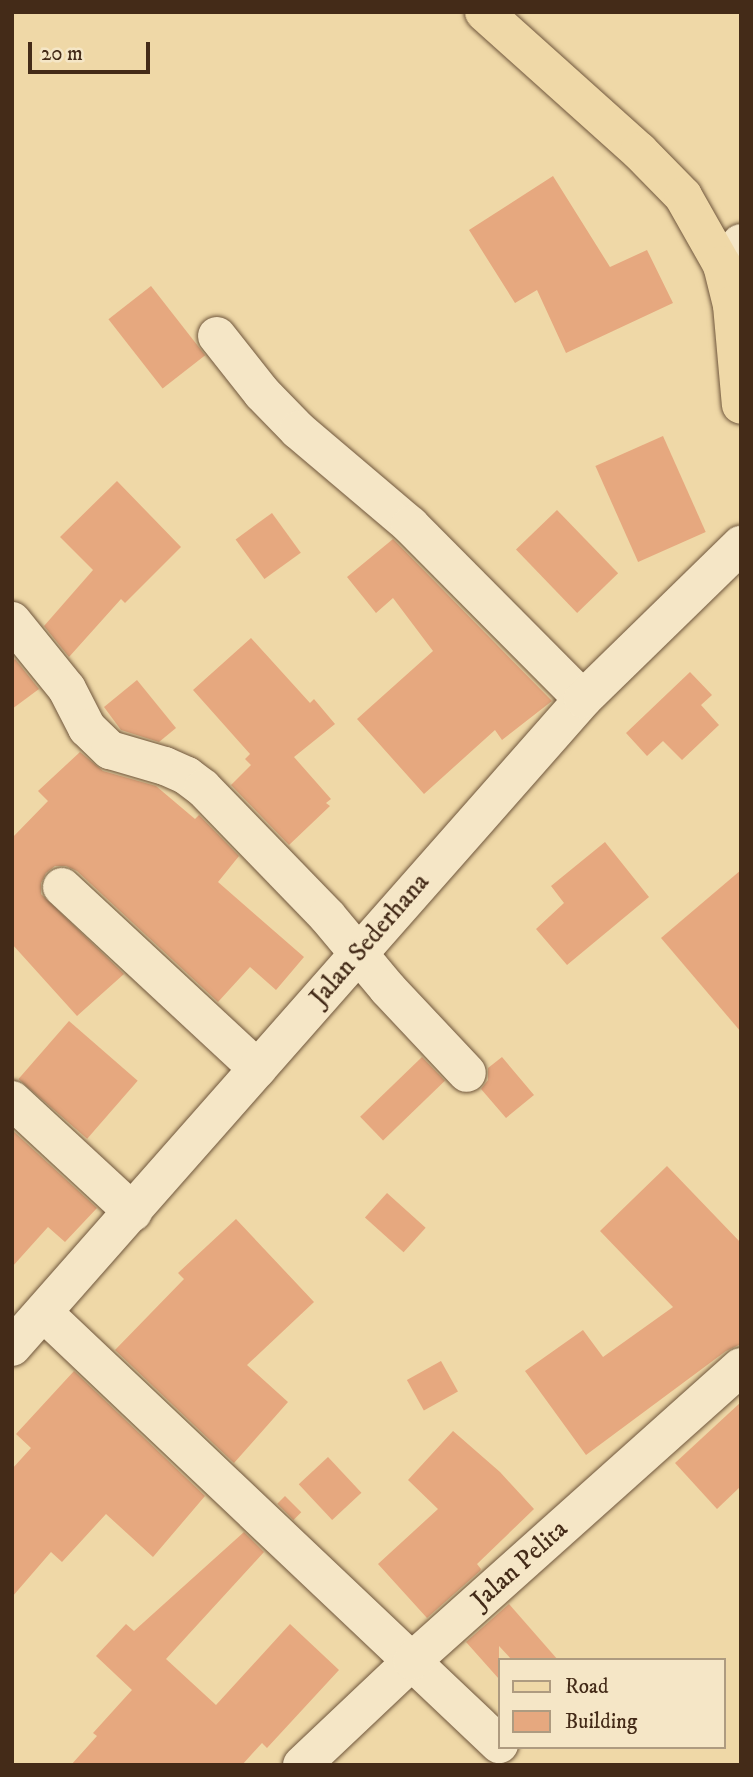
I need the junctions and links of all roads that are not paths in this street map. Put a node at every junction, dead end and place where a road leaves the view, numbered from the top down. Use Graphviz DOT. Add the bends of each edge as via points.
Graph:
graph roads {
  1 [pos="484,12"];
  2 [pos="732,254"];
  3 [pos="217,336"];
  4 [pos="741,405"];
  5 [pos="741,545"];
  6 [pos="12,621"];
  7 [pos="583,699"];
  8 [pos="62,887"];
  9 [pos="359,954"];
  10 [pos="258,1069"];
  11 [pos="467,1073"];
  12 [pos="12,1100"];
  13 [pos="133,1212"];
  14 [pos="44,1312"];
  15 [pos="12,1347"];
  16 [pos="741,1367"];
  17 [pos="412,1661"];
  18 [pos="498,1743"];
  19 [pos="505,1749"];
  20 [pos="302,1765"];
  21 [pos="522,1765"];
  1 -- 2 [label="main road" via="639,151"];
  2 -- 4 [label="main road"];
  3 -- 7 [label="street" via="298,430 410,525"];
  5 -- 7 [label="street, Jalan Sederhana"];
  6 -- 9 [label="street" via="67,690 88,728 110,750 165,766 203,788"];
  7 -- 9 [label="street, Jalan Sederhana"];
  8 -- 10 [label="street"];
  9 -- 10 [label="street, Jalan Sederhana"];
  9 -- 11 [label="street"];
  10 -- 13 [label="street, Jalan Sederhana"];
  12 -- 13 [label="street"];
  13 -- 14 [label="street, Jalan Sederhana"];
  14 -- 15 [label="street, Jalan Sederhana"];
  14 -- 17 [label="street"];
  16 -- 17 [label="street, Jalan Pelita"];
  17 -- 18 [label="street"];
  17 -- 20 [label="street, Jalan Pelita"];
  19 -- 21 [label="street"];
}
